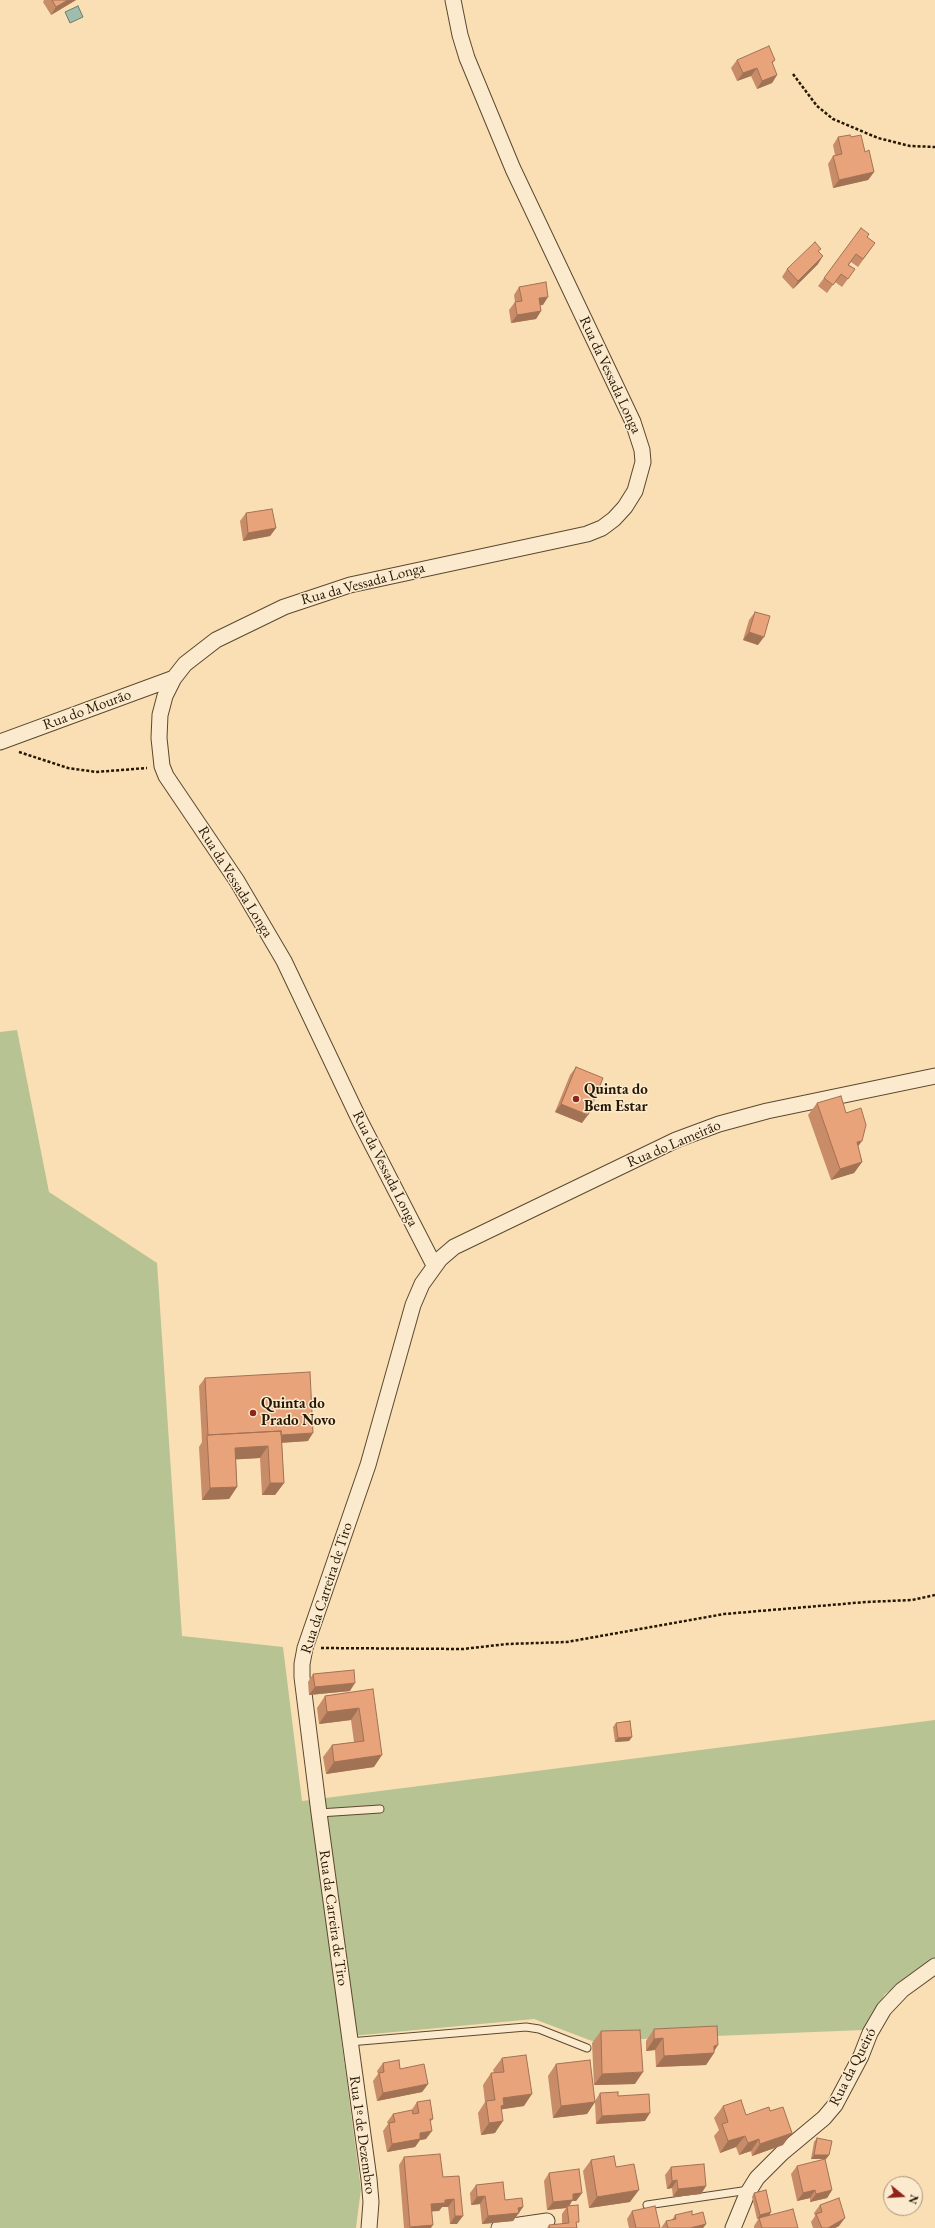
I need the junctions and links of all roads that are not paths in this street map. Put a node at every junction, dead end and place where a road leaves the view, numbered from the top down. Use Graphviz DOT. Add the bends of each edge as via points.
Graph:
graph roads {
  1 [pos="453,0"];
  2 [pos="174,678"];
  3 [pos="0,742"];
  4 [pos="935,1076"];
  5 [pos="434,1265"];
  6 [pos="380,1809"];
  7 [pos="319,1813"];
  8 [pos="935,1966"];
  9 [pos="349,2042"];
  10 [pos="588,2048"];
  11 [pos="749,2190"];
  12 [pos="647,2205"];
  13 [pos="547,2222"];
  14 [pos="735,2226"];
  15 [pos="371,2227"];
  16 [pos="499,2228"];
  1 -- 2 [label="street, Rua da Vessada Longa" via="465,52 513,169 633,422 643,462 635,492 626,507 614,519 602,528 587,534 357,583 284,607 216,640 185,664"];
  2 -- 3 [label="street, Rua do Mourão"];
  2 -- 5 [label="street, Rua da Vessada Longa" via="165,696 160,715 162,766 174,789 237,881 284,961 360,1121"];
  4 -- 5 [label="street, Rua do Lameirão" via="767,1111 719,1124 676,1140 454,1247"];
  5 -- 7 [label="street, Rua da Carreira de Tiro" via="413,1305 368,1465 305,1648 302,1677"];
  6 -- 7 [label="lane"];
  7 -- 9 [label="street, Rua da Carreira de Tiro"];
  8 -- 11 [label="street, Rua da Queiró" via="902,1990 884,2009 832,2109 775,2159"];
  9 -- 10 [label="lane" via="526,2027 539,2029"];
  9 -- 15 [label="street, Rua 1º de Dezembro" via="369,2179"];
  11 -- 12 [label="lane"];
  11 -- 14 [label="street, Rua da Queiró"];
  13 -- 16 [label="street"];
}
